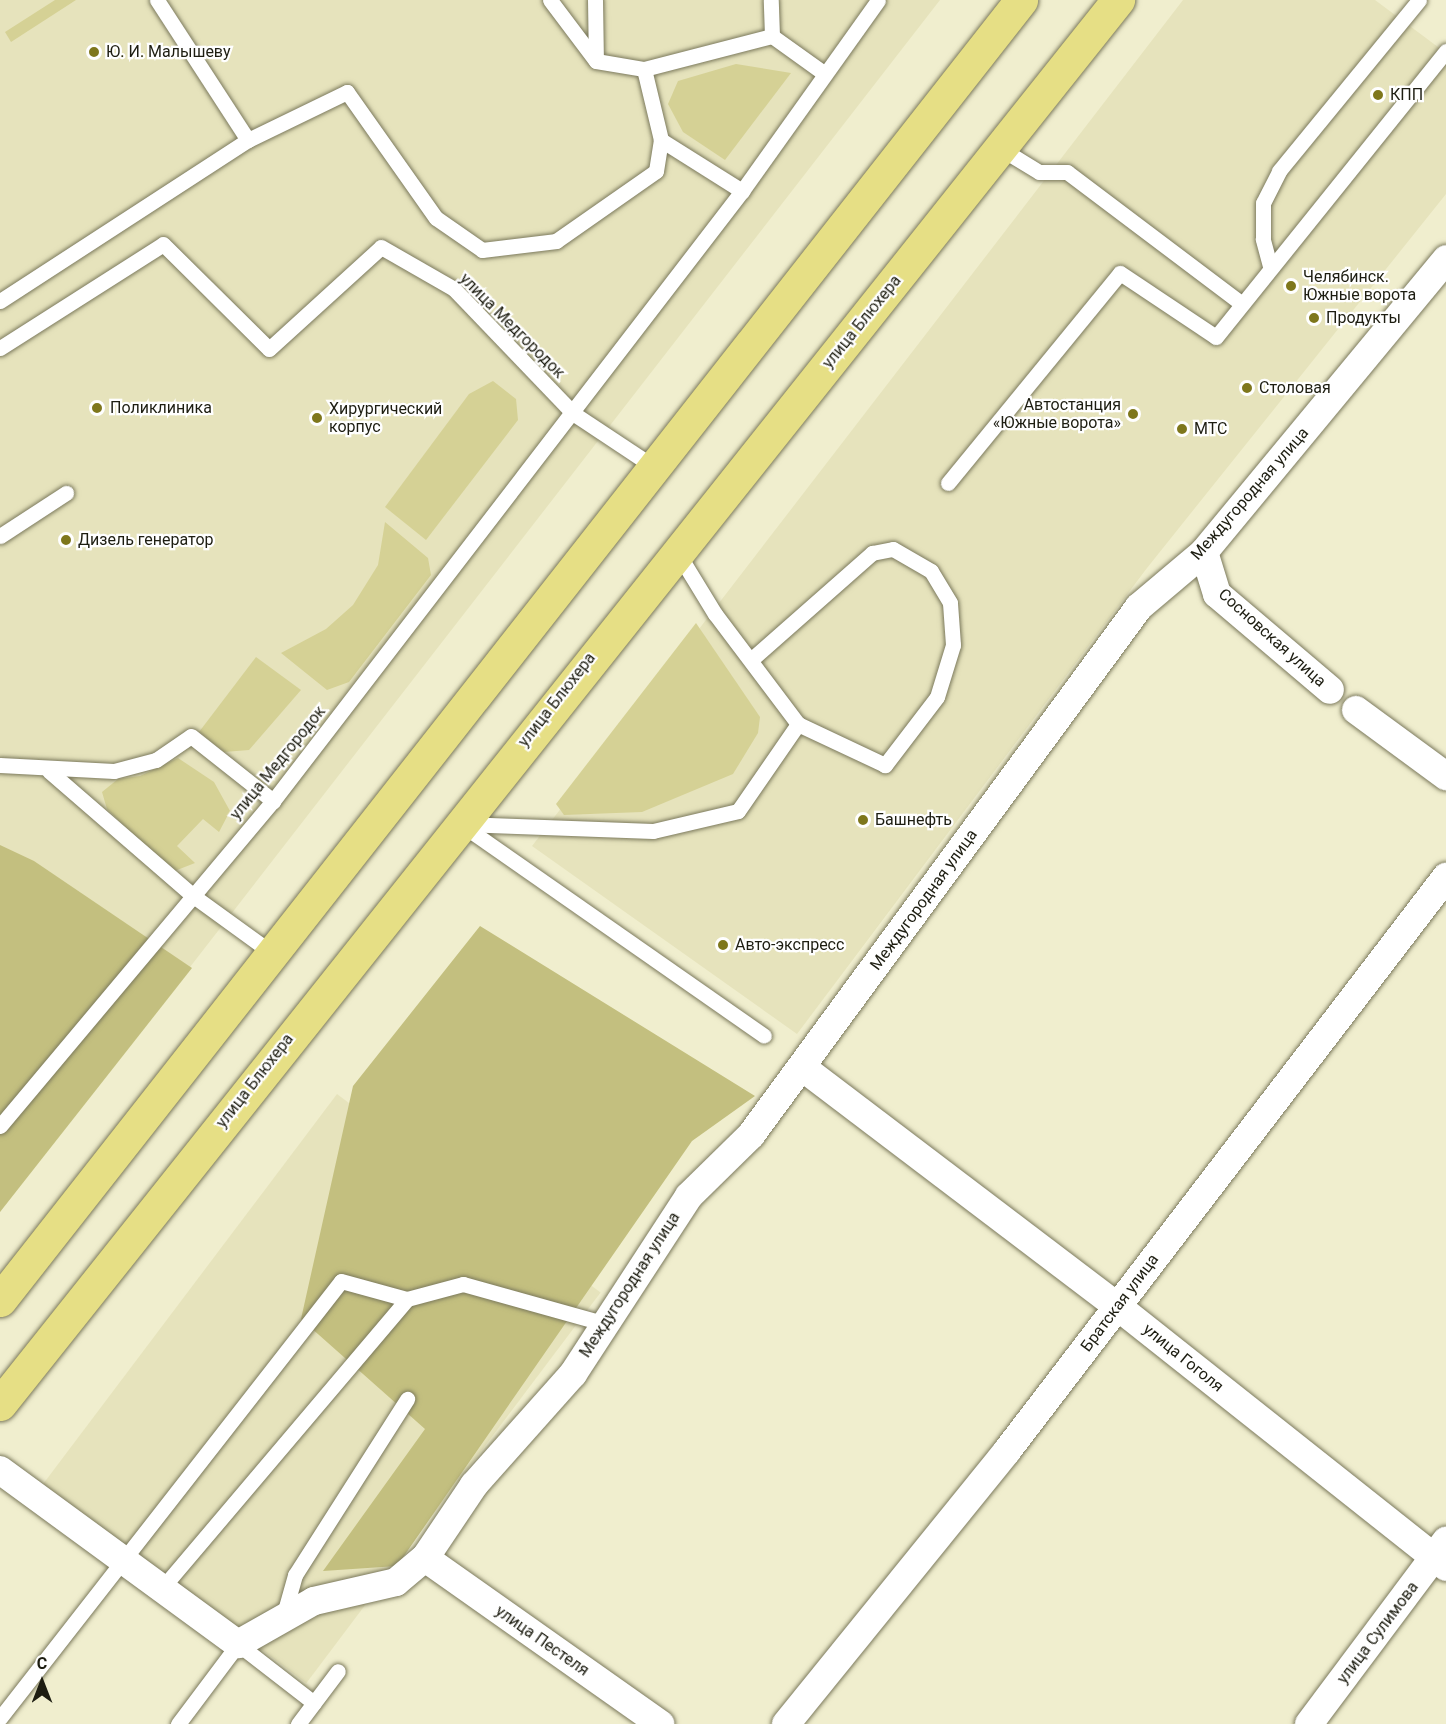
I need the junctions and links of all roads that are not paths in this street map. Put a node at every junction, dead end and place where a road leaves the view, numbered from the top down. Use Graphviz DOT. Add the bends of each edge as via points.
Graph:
graph roads {
  1 [pos="157,0"];
  2 [pos="550,0"];
  3 [pos="595,0"];
  4 [pos="771,0"];
  5 [pos="878,0"];
  6 [pos="1021,0"];
  7 [pos="1118,0"];
  8 [pos="1419,0"];
  9 [pos="772,36"];
  10 [pos="1446,51"];
  11 [pos="596,61"];
  12 [pos="644,69"];
  13 [pos="825,74"];
  14 [pos="248,140"];
  15 [pos="661,140"];
  16 [pos="1003,150"];
  17 [pos="742,191"];
  18 [pos="1446,259"];
  19 [pos="1270,266"];
  20 [pos="0,301"];
  21 [pos="1241,303"];
  22 [pos="0,348"];
  23 [pos="574,414"];
  24 [pos="654,467"];
  25 [pos="948,483"];
  26 [pos="66,493"];
  27 [pos="0,536"];
  28 [pos="676,550"];
  29 [pos="1204,552"];
  30 [pos="753,658"];
  31 [pos="1330,690"];
  32 [pos="1356,710"];
  33 [pos="798,724"];
  34 [pos="0,765"];
  35 [pos="49,771"];
  36 [pos="1446,776"];
  37 [pos="273,801"];
  38 [pos="459,824"];
  39 [pos="1446,877"];
  40 [pos="192,895"];
  41 [pos="272,953"];
  42 [pos="764,1036"];
  43 [pos="802,1067"];
  44 [pos="0,1126"];
  45 [pos="407,1299"];
  46 [pos="0,1300"];
  47 [pos="1117,1306"];
  48 [pos="603,1323"];
  49 [pos="407,1399"];
  50 [pos="0,1404"];
  51 [pos="0,1470"];
  52 [pos="1442,1556"];
  53 [pos="425,1558"];
  54 [pos="125,1560"];
  55 [pos="163,1587"];
  56 [pos="284,1614"];
  57 [pos="238,1644"];
  58 [pos="338,1671"];
  59 [pos="314,1703"];
  60 [pos="0,1718"];
  61 [pos="178,1724"];
  62 [pos="298,1724"];
  63 [pos="660,1724"];
  64 [pos="786,1724"];
  65 [pos="1309,1724"];
  1 -- 14 [label="lane"];
  2 -- 11 [label="lane"];
  3 -- 11 [label="lane"];
  4 -- 9 [label="lane"];
  5 -- 13 [label="lane, улица Медгородок"];
  6 -- 24 [label="main road"];
  7 -- 16 [label="main road, улица Блюхера"];
  8 -- 19 [label="lane" via="1279,171 1263,203 1263,239"];
  9 -- 12 [label="lane"];
  9 -- 13 [label="lane"];
  10 -- 19 [label="lane"];
  11 -- 12 [label="lane"];
  12 -- 15 [label="lane"];
  13 -- 17 [label="lane, улица Медгородок"];
  14 -- 15 [label="lane" via="347,92 436,219 482,250 556,241 656,171"];
  14 -- 20 [label="lane"];
  15 -- 17 [label="lane"];
  16 -- 21 [label="lane" via="1039,172 1068,172"];
  16 -- 28 [label="main road, улица Блюхера"];
  17 -- 23 [label="lane, улица Медгородок"];
  18 -- 29 [label="street, Междугородная улица"];
  19 -- 21 [label="lane"];
  21 -- 25 [label="lane" via="1216,337 1120,273"];
  22 -- 23 [label="lane, улица Медгородок" via="163,244 269,349 381,247 454,289"];
  23 -- 24 [label="lane, улица Медгородок"];
  23 -- 37 [label="lane, улица Медгородок"];
  24 -- 41 [label="main road"];
  26 -- 27 [label="lane"];
  28 -- 30 [label="lane" via="715,614"];
  28 -- 38 [label="main road, улица Блюхера"];
  29 -- 31 [label="street, Сосновская улица" via="1217,594"];
  29 -- 43 [label="street, Междугородная улица" via="1139,607"];
  30 -- 33 [label="lane"];
  30 -- 33 [label="lane" via="872,553 893,549 931,571 950,603 953,645 937,697 885,765"];
  32 -- 36 [label="street"];
  33 -- 38 [label="lane" via="738,811 652,831"];
  34 -- 35 [label="lane"];
  35 -- 37 [label="lane" via="114,771 156,760 191,736"];
  35 -- 40 [label="lane"];
  37 -- 40 [label="lane, улица Медгородок"];
  38 -- 42 [label="lane"];
  38 -- 50 [label="main road, улица Блюхера"];
  39 -- 47 [label="street, Братская улица"];
  40 -- 41 [label="lane"];
  40 -- 44 [label="lane, улица Медгородок"];
  41 -- 46 [label="main road"];
  43 -- 47 [label="street, улица Гоголя"];
  43 -- 48 [label="street, Междугородная улица" via="751,1136 689,1196"];
  45 -- 48 [label="lane" via="463,1284"];
  45 -- 54 [label="lane" via="341,1281"];
  45 -- 55 [label="lane"];
  47 -- 52 [label="street, улица Гоголя"];
  47 -- 64 [label="street, Братская улица"];
  48 -- 53 [label="street, Междугородная улица" via="573,1374 474,1485"];
  49 -- 56 [label="lane" via="295,1575"];
  51 -- 54 [label="street"];
  52 -- 65 [label="street, улица Сулимова"];
  53 -- 56 [label="street, Междугородная улица" via="396,1582"];
  53 -- 63 [label="street, улица Пестеля"];
  54 -- 55 [label="street"];
  54 -- 60 [label="lane"];
  55 -- 57 [label="street"];
  56 -- 57 [label="street, Междугородная улица"];
  57 -- 59 [label="lane"];
  57 -- 61 [label="lane"];
  58 -- 59 [label="lane"];
  59 -- 62 [label="lane"];
}
